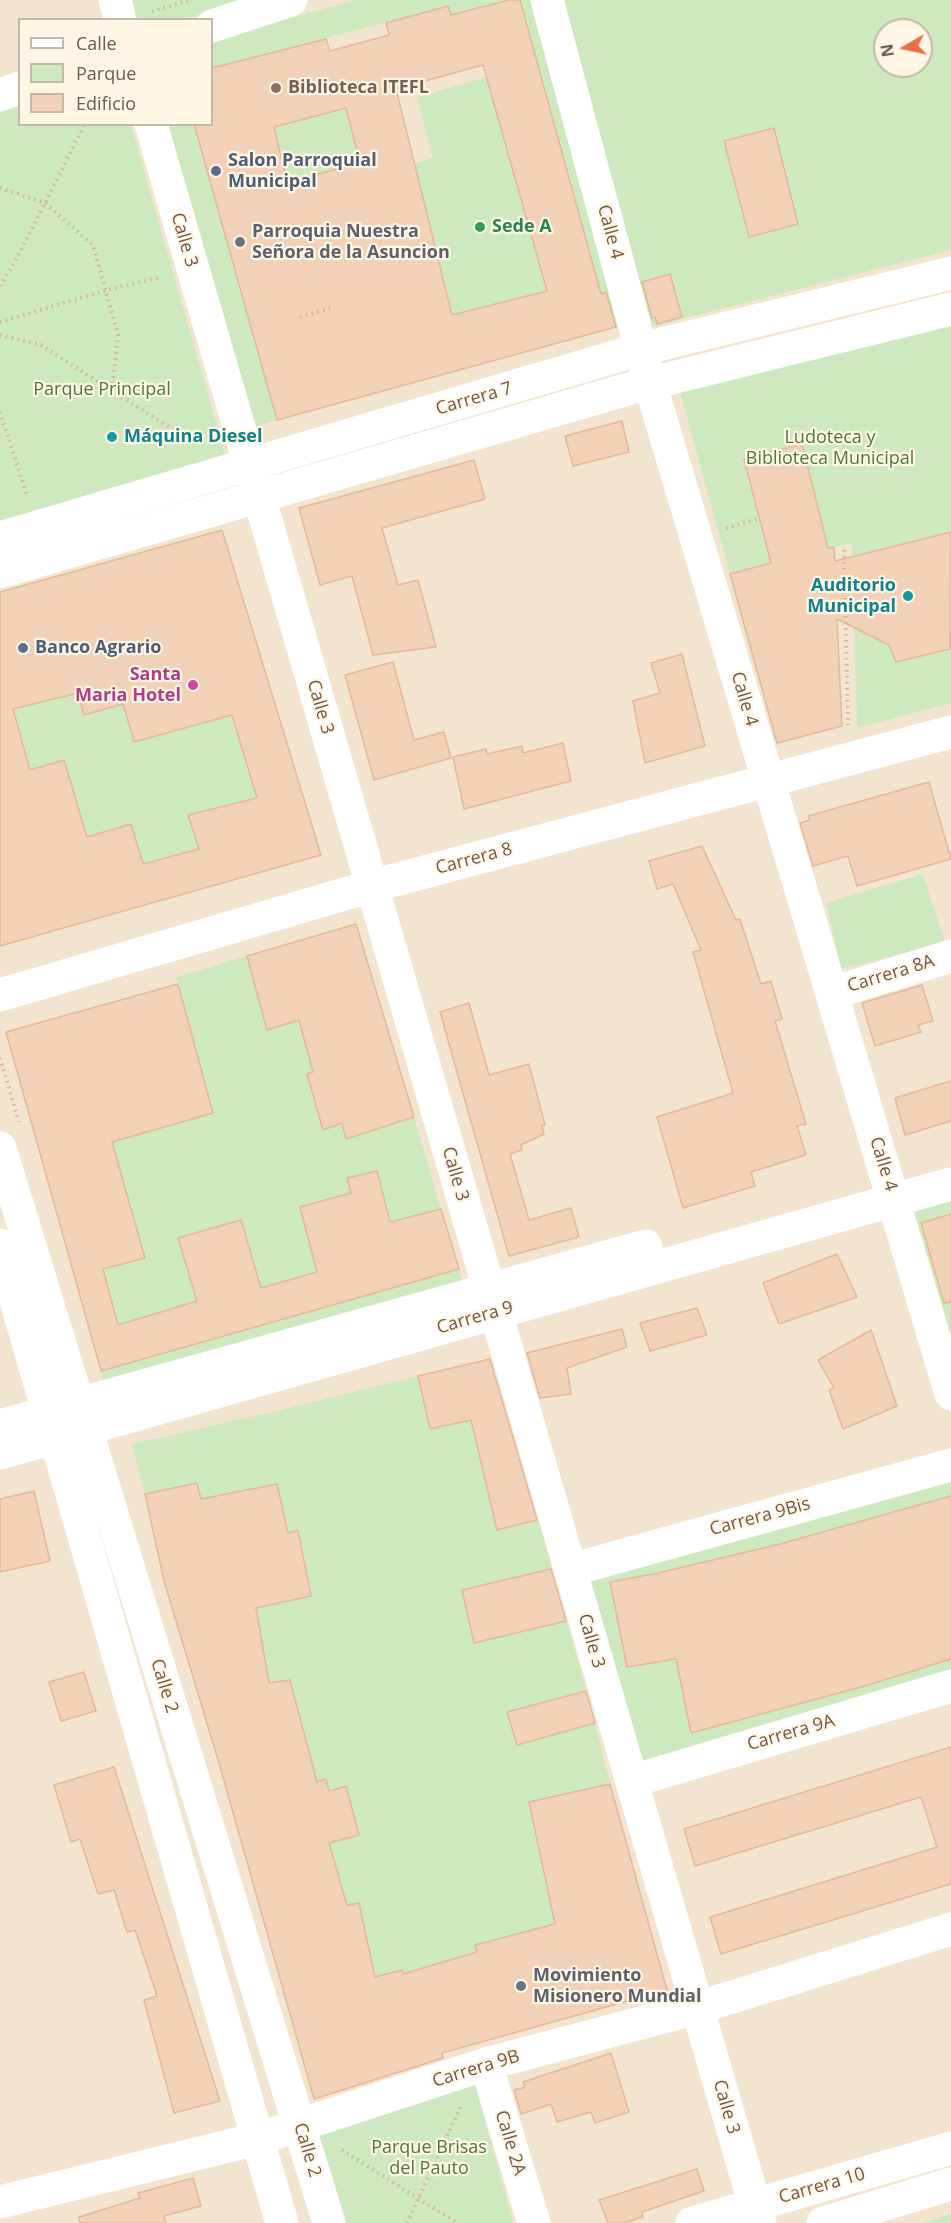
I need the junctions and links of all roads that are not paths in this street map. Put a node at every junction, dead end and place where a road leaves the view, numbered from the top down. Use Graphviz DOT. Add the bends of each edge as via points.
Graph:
graph roads {
  1 [pos="291,0"];
  2 [pos="547,0"];
  3 [pos="213,26"];
  4 [pos="18,89"];
  5 [pos="0,95"];
  6 [pos="152,126"];
  7 [pos="951,273"];
  8 [pos="951,309"];
  9 [pos="641,349"];
  10 [pos="651,383"];
  11 [pos="254,480"];
  12 [pos="0,538"];
  13 [pos="0,572"];
  14 [pos="951,732"];
  15 [pos="768,780"];
  16 [pos="372,886"];
  17 [pos="951,956"];
  18 [pos="831,993"];
  19 [pos="0,995"];
  20 [pos="0,1148"];
  21 [pos="951,1160"];
  22 [pos="951,1184"];
  23 [pos="891,1189"];
  24 [pos="0,1245"];
  25 [pos="492,1301"];
  26 [pos="951,1394"];
  27 [pos="67,1420"];
  28 [pos="0,1426"];
  29 [pos="0,1453"];
  30 [pos="951,1465"];
  31 [pos="570,1570"];
  32 [pos="951,1686"];
  33 [pos="632,1781"];
  34 [pos="951,1929"];
  35 [pos="697,2008"];
  36 [pos="486,2064"];
  37 [pos="299,2126"];
  38 [pos="257,2139"];
  39 [pos="951,2148"];
  40 [pos="951,2184"];
  41 [pos="0,2202"];
  42 [pos="757,2214"];
  43 [pos="282,2223"];
  44 [pos="329,2223"];
  45 [pos="534,2223"];
  46 [pos="692,2223"];
  47 [pos="823,2223"];
  1 -- 3 [label="street"];
  2 -- 9 [label="street, Calle 4"];
  4 -- 5 [label="street"];
  6 -- 11 [label="street, Calle 3"];
  7 -- 9 [label="street, Carrera 7"];
  8 -- 10 [label="street, Carrera 7"];
  9 -- 10 [label="street, Calle 4"];
  9 -- 11 [label="street, Carrera 7"];
  10 -- 11 [label="street, Carrera 7"];
  10 -- 15 [label="street, Calle 4"];
  11 -- 12 [label="street, Carrera 7"];
  11 -- 13 [label="street, Carrera 7"];
  11 -- 16 [label="street, Calle 3"];
  14 -- 15 [label="street, Carrera 8"];
  15 -- 16 [label="street, Carrera 8"];
  15 -- 18 [label="street, Calle 4"];
  16 -- 19 [label="street, Carrera 8"];
  16 -- 25 [label="street, Calle 3"];
  17 -- 18 [label="street, Carrera 8A"];
  18 -- 23 [label="street, Calle 4"];
  20 -- 27 [label="street, Calle 2"];
  21 -- 23 [label="street, Carrera 9"];
  22 -- 23 [label="street, Carrera 9"];
  23 -- 25 [label="street, Carrera 9"];
  23 -- 26 [label="street, Calle 4"];
  24 -- 27 [label="street, Calle 2"];
  25 -- 27 [label="street, Carrera 9"];
  25 -- 31 [label="street, Calle 3"];
  27 -- 28 [label="street, Carrera 9"];
  27 -- 29 [label="street, Carrera 9"];
  27 -- 37 [label="street, Calle 2"];
  27 -- 38 [label="street, Calle 2"];
  30 -- 31 [label="street, Carrera 9Bis"];
  31 -- 33 [label="street, Calle 3"];
  32 -- 33 [label="street, Carrera 9A"];
  33 -- 35 [label="street, Calle 3"];
  34 -- 35 [label="street, Carrera 9B"];
  35 -- 36 [label="street, Carrera 9B"];
  35 -- 42 [label="street, Calle 3"];
  36 -- 37 [label="street, Carrera 9B"];
  36 -- 45 [label="street, Calle 2A"];
  37 -- 38 [label="street, Carrera 9B"];
  37 -- 44 [label="street, Calle 2"];
  38 -- 41 [label="street, Carrera 9B"];
  38 -- 43 [label="street, Calle 2"];
  39 -- 42 [label="street, Carrera 10"];
  40 -- 47 [label="street, Carrera 10"];
  42 -- 46 [label="street, Carrera 10"];
}
